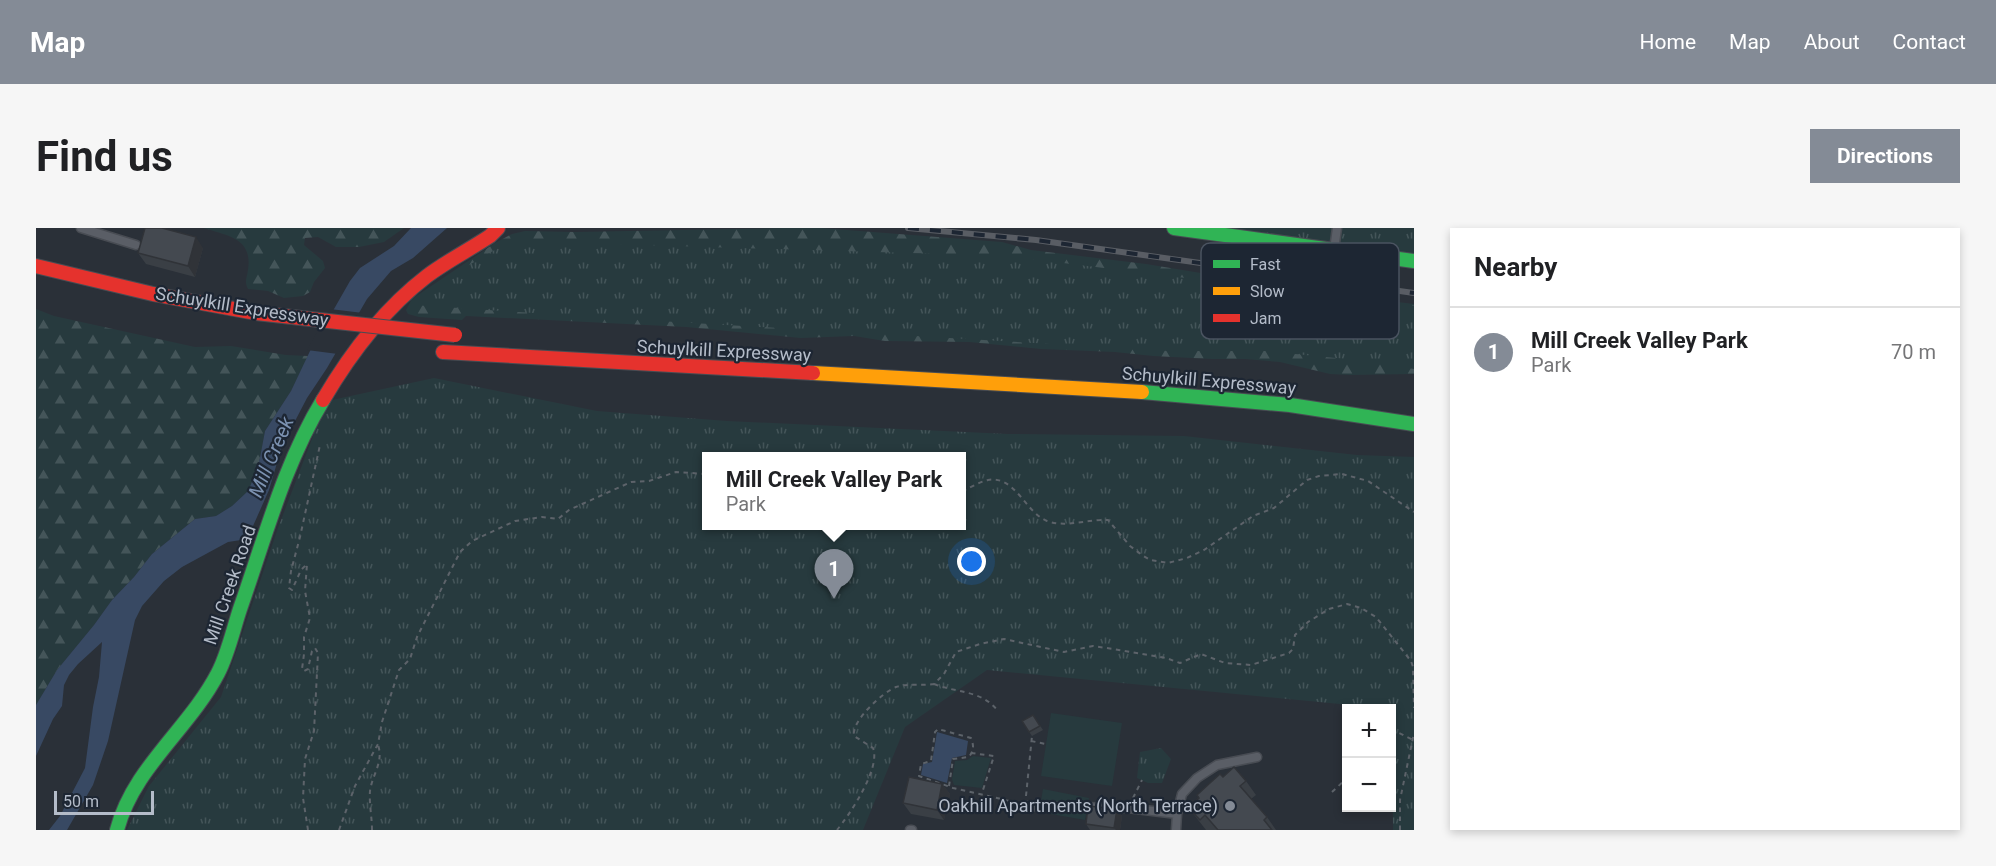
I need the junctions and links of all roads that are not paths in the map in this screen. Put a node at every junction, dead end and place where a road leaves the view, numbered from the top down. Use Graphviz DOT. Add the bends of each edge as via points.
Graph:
graph roads {
  1 [pos="81,228"];
  2 [pos="498,228"];
  3 [pos="1174,228"];
  4 [pos="1337,228"];
  5 [pos="1283,243"];
  6 [pos="1335,243"];
  7 [pos="136,245"];
  8 [pos="1399,259"];
  9 [pos="1414,261"];
  10 [pos="36,266"];
  11 [pos="418,284"];
  12 [pos="397,288"];
  13 [pos="377,309"];
  14 [pos="460,335"];
  15 [pos="372,339"];
  16 [pos="340,341"];
  17 [pos="437,352"];
  18 [pos="1414,424"];
  19 [pos="1257,757"];
  20 [pos="1024,806"];
  21 [pos="1177,814"];
  22 [pos="117,830"];
  23 [pos="1176,830"];
  1 -- 7 [label="lane"];
  2 -- 11 [label="main road, Mill Creek Road"];
  3 -- 5 [label="main road"];
  4 -- 6 [label="lane"];
  8 -- 9 [label="main road"];
  10 -- 14 [label="main road, Schuylkill Expressway, bridge" via="153,294 256,312"];
  11 -- 12 [label="lane"];
  11 -- 15 [label="main road, Mill Creek Road"];
  13 -- 15 [label="lane" via="372,317"];
  15 -- 16 [label="main road, Schuylkill Expressway"];
  15 -- 22 [label="main road, Mill Creek Road" via="327,392 301,440 218,673 134,787"];
  17 -- 18 [label="main road, Schuylkill Expressway" via="1141,392 1290,405"];
  19 -- 21 [label="lane" via="1217,765 1197,778 1182,794"];
  20 -- 21 [label="lane" via="1128,808"];
  21 -- 23 [label="lane"];
}
